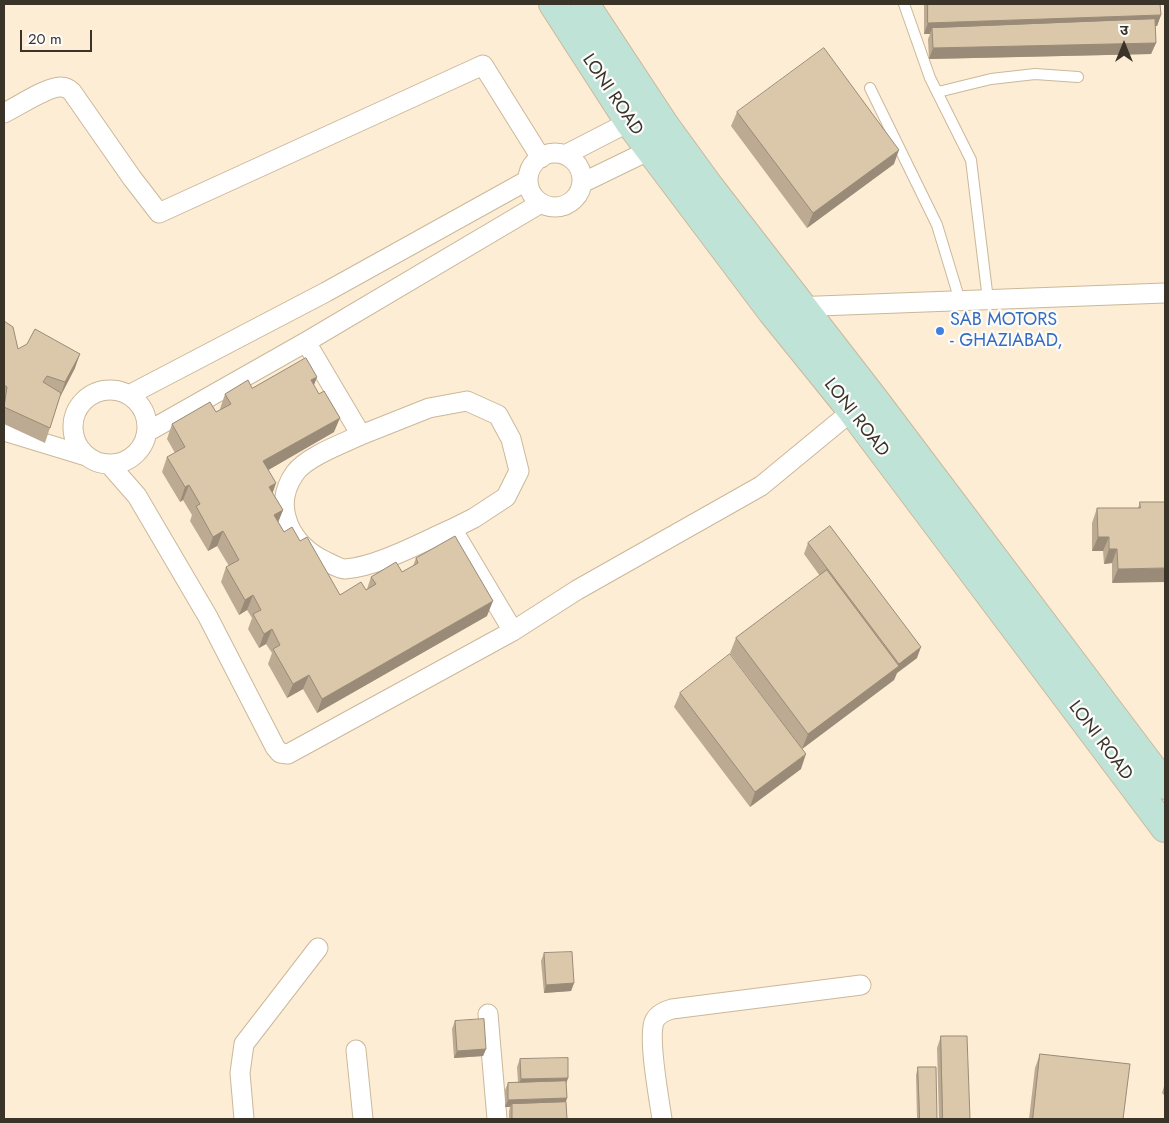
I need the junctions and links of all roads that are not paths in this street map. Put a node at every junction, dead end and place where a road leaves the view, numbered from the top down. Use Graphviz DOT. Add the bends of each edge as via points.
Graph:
graph roads {
  1 [pos="553,4"];
  2 [pos="585,4"];
  3 [pos="904,4"];
  4 [pos="1078,77"];
  5 [pos="870,88"];
  6 [pos="938,92"];
  7 [pos="4,114"];
  8 [pos="629,122"];
  9 [pos="650,150"];
  10 [pos="566,155"];
  11 [pos="540,158"];
  12 [pos="528,180"];
  13 [pos="582,183"];
  14 [pos="541,203"];
  15 [pos="1165,293"];
  16 [pos="988,300"];
  17 [pos="960,301"];
  18 [pos="800,305"];
  19 [pos="772,312"];
  20 [pos="306,342"];
  21 [pos="129,395"];
  22 [pos="852,411"];
  23 [pos="4,431"];
  24 [pos="147,432"];
  25 [pos="361,435"];
  26 [pos="86,456"];
  27 [pos="109,464"];
  28 [pos="452,529"];
  29 [pos="513,631"];
  30 [pos="1068,678"];
  31 [pos="1165,785"];
  32 [pos="1165,828"];
  33 [pos="318,948"];
  34 [pos="861,985"];
  35 [pos="488,1014"];
  36 [pos="356,1050"];
  37 [pos="244,1119"];
  38 [pos="363,1119"];
  39 [pos="497,1119"];
  40 [pos="662,1119"];
  1 -- 8 [label="street, LONI ROAD"];
  2 -- 18 [label="street, LONI ROAD" via="664,124"];
  3 -- 6 [label="lane"];
  4 -- 6 [label="lane" via="1026,75 991,79"];
  5 -- 17 [label="lane" via="937,225"];
  6 -- 16 [label="lane" via="971,160"];
  7 -- 11 [label="street" via="51,89 66,88 159,213 483,65"];
  8 -- 9 [label="street, LONI ROAD"];
  8 -- 10 [label="street"];
  9 -- 13 [label="street"];
  9 -- 19 [label="street, LONI ROAD"];
  10 -- 11 [label="street" via="548,154"];
  10 -- 13 [label="street" via="578,166"];
  11 -- 12 [label="street" via="530,171"];
  12 -- 14 [label="street" via="534,197"];
  12 -- 21 [label="street" via="326,292"];
  13 -- 14 [label="street" via="568,204 559,207"];
  14 -- 20 [label="street"];
  15 -- 16 [label="street"];
  16 -- 17 [label="street"];
  17 -- 18 [label="street"];
  18 -- 19 [label="street"];
  18 -- 30 [label="street, LONI ROAD" via="874,399"];
  19 -- 22 [label="street, LONI ROAD"];
  20 -- 24 [label="street"];
  20 -- 25 [label="street"];
  21 -- 24 [label="street" via="145,413"];
  21 -- 26 [label="street" via="118,390 99,392 83,401 76,411 73,435"];
  22 -- 29 [label="street" via="761,486 577,590"];
  22 -- 30 [label="street, LONI ROAD"];
  23 -- 26 [label="street"];
  24 -- 27 [label="street" via="141,449 132,458"];
  25 -- 28 [label="street" via="429,408 467,401 498,415 511,438 519,471 506,497"];
  25 -- 28 [label="street" via="319,454 296,472 284,500 288,527 312,555 343,569 391,556"];
  26 -- 27 [label="street"];
  27 -- 29 [label="street" via="137,496 208,617 280,753 297,751"];
  28 -- 29 [label="street"];
  30 -- 31 [label="street, LONI ROAD"];
  30 -- 32 [label="street, LONI ROAD"];
  33 -- 37 [label="street" via="244,1044 240,1073"];
  34 -- 40 [label="street" via="672,1008 660,1013 654,1022 653,1038"];
  35 -- 39 [label="street"];
  36 -- 38 [label="street"];
}
